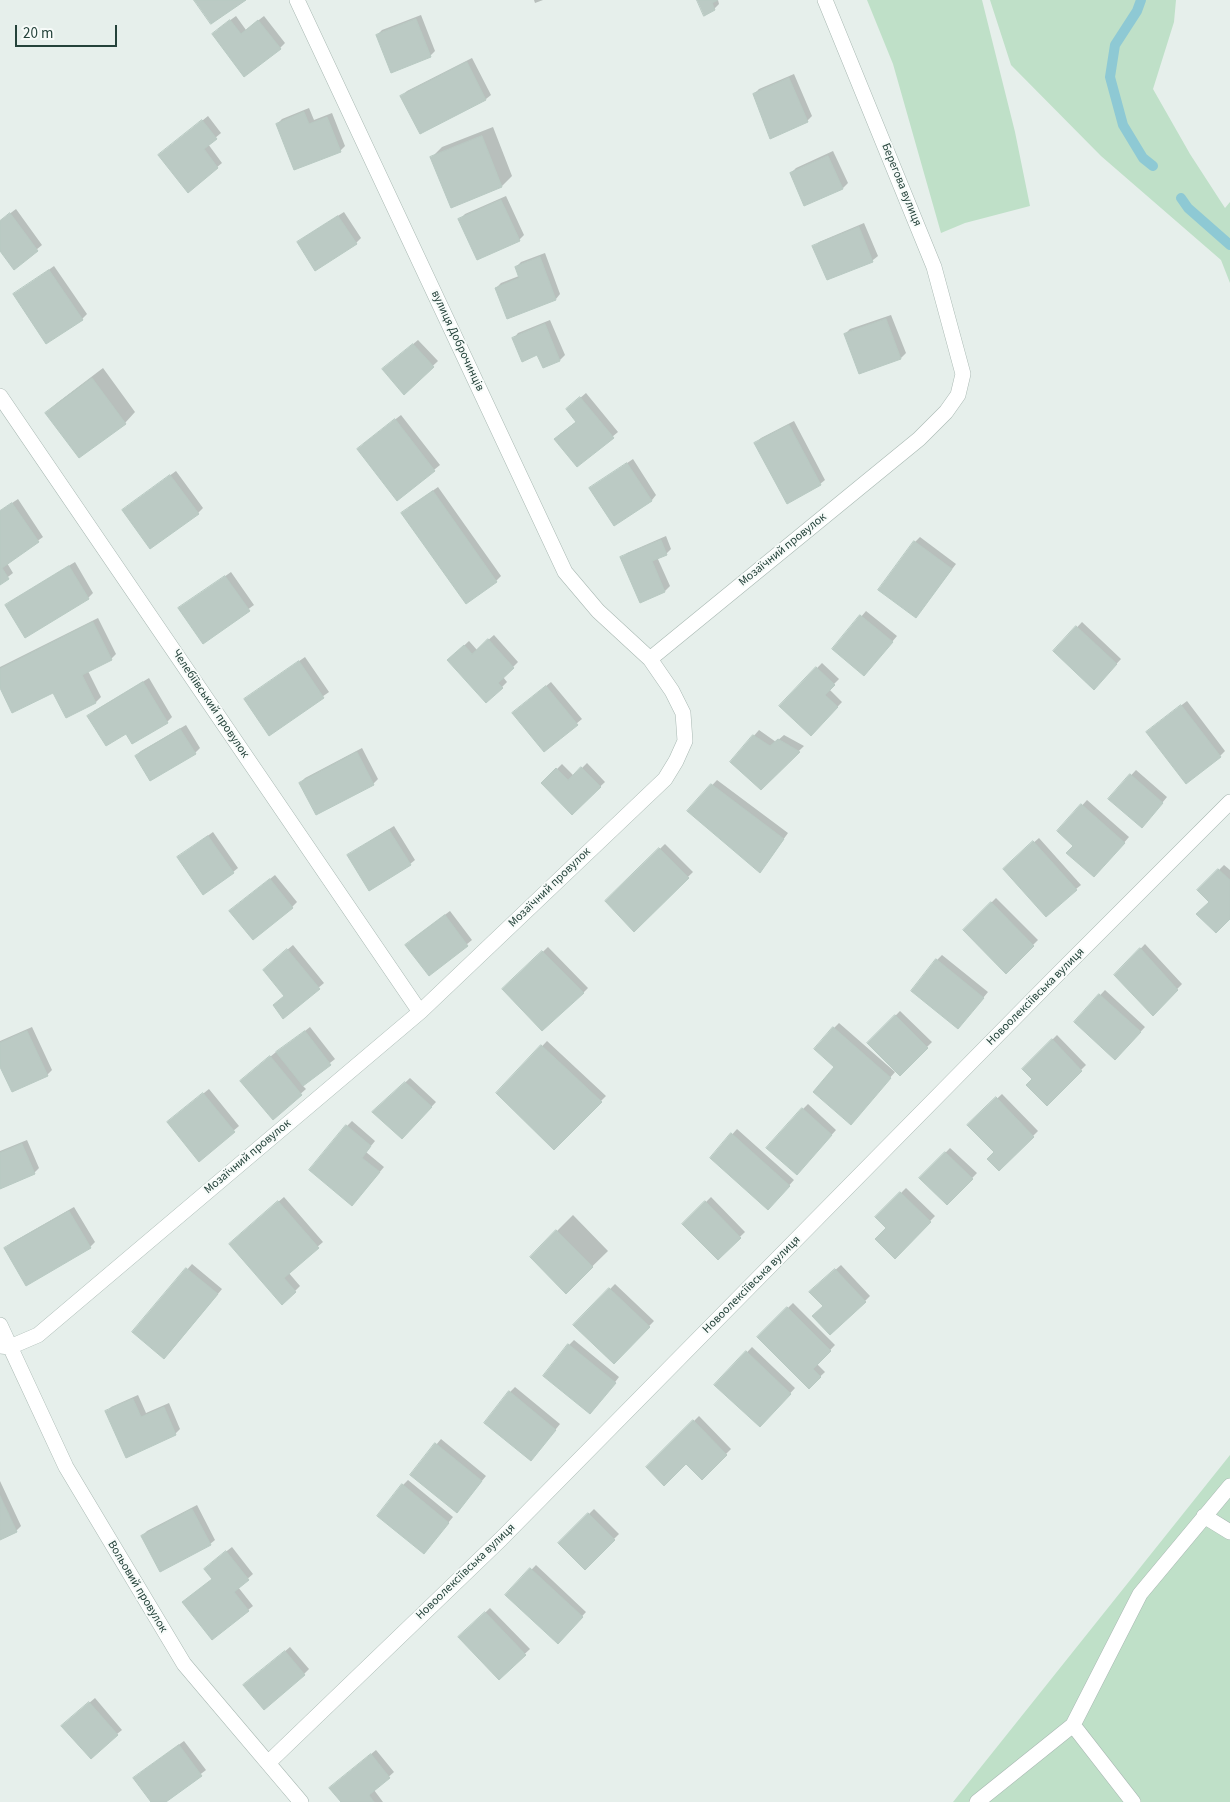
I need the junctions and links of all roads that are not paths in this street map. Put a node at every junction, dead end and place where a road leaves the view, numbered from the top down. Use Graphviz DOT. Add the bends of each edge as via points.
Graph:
graph roads {
  1 [pos="298,0"];
  2 [pos="825,0"];
  3 [pos="963,374"];
  4 [pos="0,396"];
  5 [pos="650,659"];
  6 [pos="1230,802"];
  7 [pos="420,1012"];
  8 [pos="0,1325"];
  9 [pos="5,1347"];
  10 [pos="1230,1486"];
  11 [pos="1204,1516"];
  12 [pos="1230,1532"];
  13 [pos="1073,1725"];
  14 [pos="268,1763"];
  15 [pos="302,1802"];
  16 [pos="977,1802"];
  17 [pos="1134,1802"];
  1 -- 5 [label="street, вулиця Доброчинців" via="565,572 598,611"];
  2 -- 3 [label="street, Берегова вулиця" via="934,267"];
  3 -- 5 [label="street, Мозаїчний провулок" via="958,395 920,439"];
  4 -- 7 [label="street, Челебіївський провулок"];
  5 -- 7 [label="street, Мозаїчний провулок" via="683,713 684,741 665,779"];
  6 -- 14 [label="street, Новоолексіївська вулиця" via="501,1539"];
  7 -- 9 [label="street, Мозаїчний провулок" via="38,1335"];
  8 -- 9 [label="street, Вольовий провулок"];
  9 -- 14 [label="street, Вольовий провулок" via="66,1468 184,1664"];
  10 -- 11 [label="street"];
  11 -- 12 [label="street"];
  11 -- 13 [label="street" via="1140,1594"];
  13 -- 16 [label="street"];
  13 -- 17 [label="street"];
  14 -- 15 [label="street, Вольовий провулок"];
}
